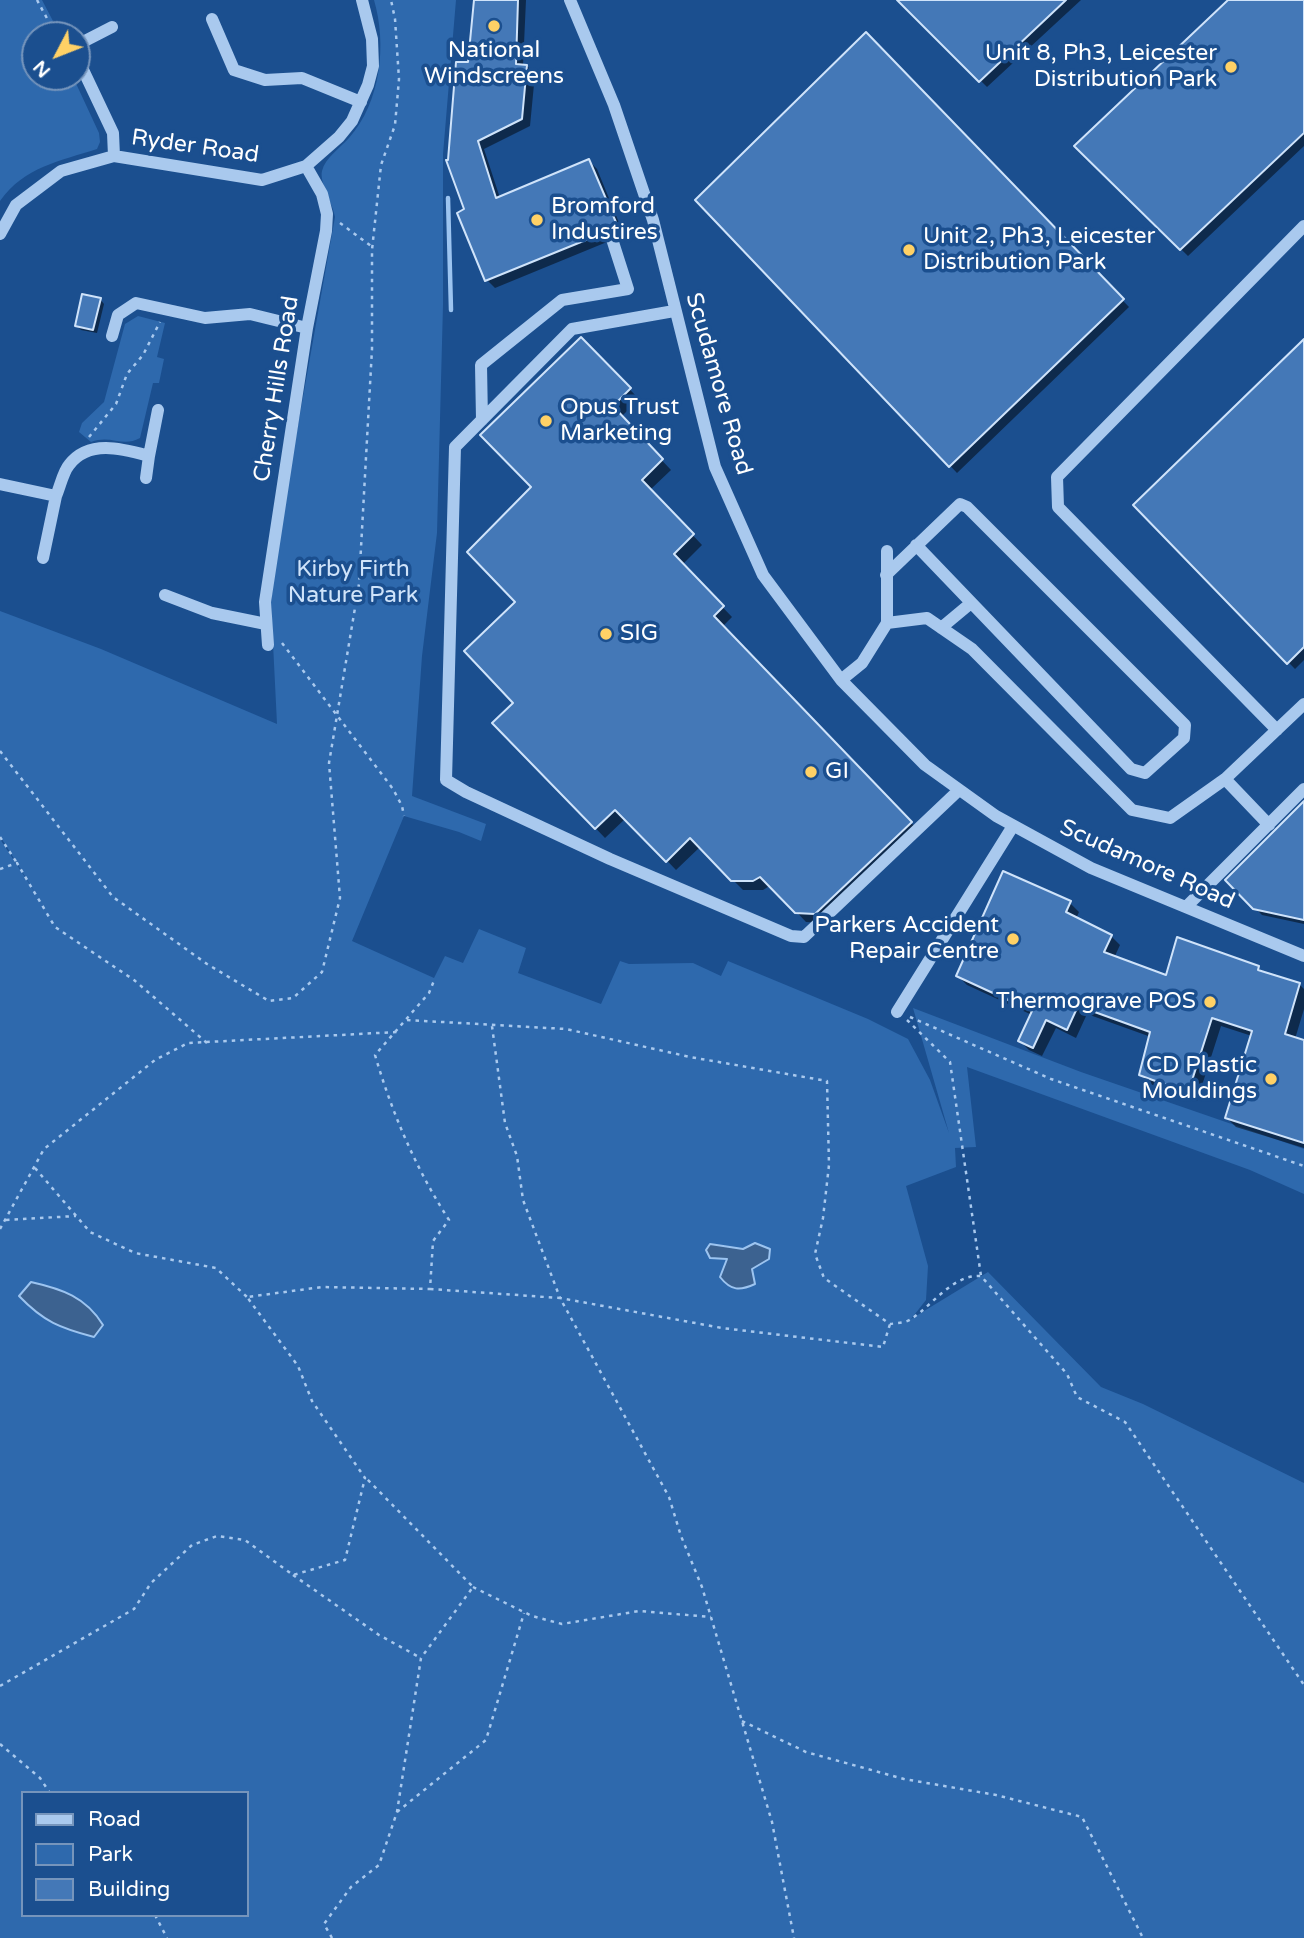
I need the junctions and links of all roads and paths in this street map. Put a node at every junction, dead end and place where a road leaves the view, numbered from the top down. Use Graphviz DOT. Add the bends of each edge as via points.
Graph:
graph roads {
  1 [pos="37,0"];
  2 [pos="362,0"];
  3 [pos="391,0"];
  4 [pos="570,0"];
  5 [pos="212,19"];
  6 [pos="48,21"];
  7 [pos="112,27"];
  8 [pos="91,38"];
  9 [pos="91,86"];
  10 [pos="361,102"];
  11 [pos="114,156"];
  12 [pos="306,166"];
  13 [pos="327,214"];
  14 [pos="1304,226"];
  15 [pos="0,234"];
  16 [pos="612,239"];
  17 [pos="372,250"];
  18 [pos="167,310"];
  19 [pos="674,311"];
  20 [pos="307,328"];
  21 [pos="112,336"];
  22 [pos="158,410"];
  23 [pos="482,419"];
  24 [pos="89,452"];
  25 [pos="149,456"];
  26 [pos="146,478"];
  27 [pos="0,484"];
  28 [pos="56,496"];
  29 [pos="916,545"];
  30 [pos="887,551"];
  31 [pos="43,558"];
  32 [pos="886,575"];
  33 [pos="165,595"];
  34 [pos="971,603"];
  35 [pos="887,623"];
  36 [pos="266,624"];
  37 [pos="941,628"];
  38 [pos="267,641"];
  39 [pos="841,680"];
  40 [pos="1304,704"];
  41 [pos="337,714"];
  42 [pos="1277,730"];
  43 [pos="0,751"];
  44 [pos="1225,779"];
  45 [pos="1304,789"];
  46 [pos="959,790"];
  47 [pos="404,816"];
  48 [pos="1269,825"];
  49 [pos="1013,826"];
  50 [pos="0,837"];
  51 [pos="17,863"];
  52 [pos="0,869"];
  53 [pos="1186,907"];
  54 [pos="1304,956"];
  55 [pos="435,978"];
  56 [pos="897,1012"];
  57 [pos="407,1020"];
  58 [pos="492,1025"];
  59 [pos="397,1032"];
  60 [pos="206,1042"];
  61 [pos="1304,1166"];
  62 [pos="34,1167"];
  63 [pos="76,1216"];
  64 [pos="5,1220"];
  65 [pos="0,1229"];
  66 [pos="981,1276"];
  67 [pos="430,1289"];
  68 [pos="247,1297"];
  69 [pos="560,1298"];
  70 [pos="890,1324"];
  71 [pos="365,1478"];
  72 [pos="293,1576"];
  73 [pos="473,1587"];
  74 [pos="524,1613"];
  75 [pos="711,1617"];
  76 [pos="421,1658"];
  77 [pos="1304,1685"];
  78 [pos="0,1686"];
  79 [pos="742,1721"];
  80 [pos="0,1744"];
  81 [pos="49,1791"];
  82 [pos="397,1812"];
  83 [pos="156,1917"];
  84 [pos="167,1938"];
  85 [pos="332,1938"];
  86 [pos="794,1938"];
  87 [pos="1143,1938"];
  1 -- 6 [label="path"];
  2 -- 10 [label="street, Ryder Road" via="373,66"];
  3 -- 17 [label="path" via="399,79 395,125 381,166"];
  4 -- 19 [label="street, Scudamore Road" via="614,105 653,220"];
  5 -- 10 [label="street" via="234,69 265,80 302,78"];
  7 -- 8 [label="street"];
  9 -- 11 [label="street" via="113,132"];
  10 -- 12 [label="street, Ryder Road" via="339,138"];
  11 -- 12 [label="street, Ryder Road" via="261,180"];
  11 -- 15 [label="street, Ryder Road" via="61,172 16,205"];
  12 -- 13 [label="street, Cherry Hills Road"];
  13 -- 17 [label="path"];
  13 -- 20 [label="street, Cherry Hills Road"];
  14 -- 42 [label="street" via="1057,477 1058,507"];
  16 -- 23 [label="street" via="628,289 562,300 481,365"];
  17 -- 41 [label="path" via="372,349 359,584"];
  18 -- 20 [label="street" via="205,318 250,314"];
  18 -- 21 [label="street" via="136,303 118,315"];
  18 -- 24 [label="path" via="144,355 127,374 116,404 89,436"];
  19 -- 23 [label="street" via="572,329"];
  19 -- 39 [label="street, Scudamore Road" via="715,467 758,563"];
  20 -- 36 [label="street, Cherry Hills Road" via="265,602"];
  22 -- 25 [label="street"];
  23 -- 46 [label="street" via="455,447 446,780 610,859 790,936 804,937"];
  24 -- 25 [label="street" via="118,448"];
  24 -- 28 [label="street" via="69,465"];
  25 -- 26 [label="street"];
  27 -- 28 [label="street"];
  28 -- 31 [label="street"];
  29 -- 32 [label="street"];
  29 -- 34 [label="street"];
  29 -- 34 [label="street" via="960,504 967,507 1185,725 1184,738 1145,773 1131,769"];
  30 -- 32 [label="street"];
  32 -- 35 [label="street"];
  33 -- 36 [label="street" via="212,614"];
  34 -- 37 [label="street"];
  35 -- 37 [label="street" via="927,618"];
  35 -- 39 [label="street" via="862,663"];
  36 -- 38 [label="street, Cherry Hills Road"];
  37 -- 44 [label="street" via="972,649 1132,810 1170,818"];
  38 -- 41 [label="path" via="279,638"];
  39 -- 46 [label="street, Scudamore Road" via="925,765"];
  40 -- 42 [label="street"];
  41 -- 43 [label="path" via="329,763 340,898 322,972 293,998 269,1001 207,964 113,897"];
  41 -- 47 [label="path" via="393,789"];
  42 -- 44 [label="street"];
  44 -- 48 [label="street"];
  45 -- 48 [label="street"];
  46 -- 49 [label="street, Scudamore Road"];
  48 -- 53 [label="street"];
  49 -- 53 [label="street, Scudamore Road" via="1091,868"];
  49 -- 56 [label="street"];
  50 -- 51 [label="path"];
  51 -- 52 [label="path"];
  51 -- 60 [label="path" via="55,927 134,980"];
  53 -- 54 [label="street, Scudamore Road"];
  55 -- 57 [label="path"];
  56 -- 61 [label="path" via="1051,1079"];
  56 -- 66 [label="path" via="950,1062"];
  57 -- 58 [label="path"];
  57 -- 59 [label="path"];
  58 -- 69 [label="path" via="505,1123 517,1156 523,1200"];
  58 -- 70 [label="path" via="566,1029 827,1082 829,1166 815,1254 824,1278"];
  59 -- 60 [label="path"];
  59 -- 67 [label="path" via="375,1055 387,1098 427,1186 449,1220 433,1241"];
  60 -- 62 [label="path" via="188,1043 155,1060 44,1149"];
  62 -- 63 [label="path"];
  62 -- 64 [label="path"];
  63 -- 64 [label="path"];
  63 -- 68 [label="path" via="90,1232 135,1253 216,1268"];
  64 -- 65 [label="path"];
  66 -- 70 [label="path" via="970,1275 960,1281 909,1321"];
  66 -- 77 [label="path" via="1067,1374 1077,1396 1125,1422"];
  67 -- 68 [label="path" via="321,1287"];
  67 -- 69 [label="path"];
  68 -- 71 [label="path" via="298,1366 312,1401"];
  69 -- 70 [label="path" via="722,1328 883,1348"];
  69 -- 75 [label="path" via="669,1497"];
  71 -- 72 [label="path" via="345,1560"];
  71 -- 73 [label="path"];
  72 -- 76 [label="path"];
  72 -- 78 [label="path" via="245,1541 217,1536 192,1545 151,1583 134,1609"];
  73 -- 74 [label="path"];
  73 -- 76 [label="path"];
  74 -- 75 [label="path" via="562,1624 639,1611"];
  74 -- 82 [label="path" via="486,1740"];
  75 -- 79 [label="path"];
  76 -- 82 [label="path"];
  79 -- 86 [label="path" via="772,1822"];
  79 -- 87 [label="path" via="806,1752 904,1779 996,1795 1082,1817"];
  80 -- 81 [label="path"];
  82 -- 85 [label="path" via="379,1865 351,1887 324,1924"];
  83 -- 84 [label="path"];
}
